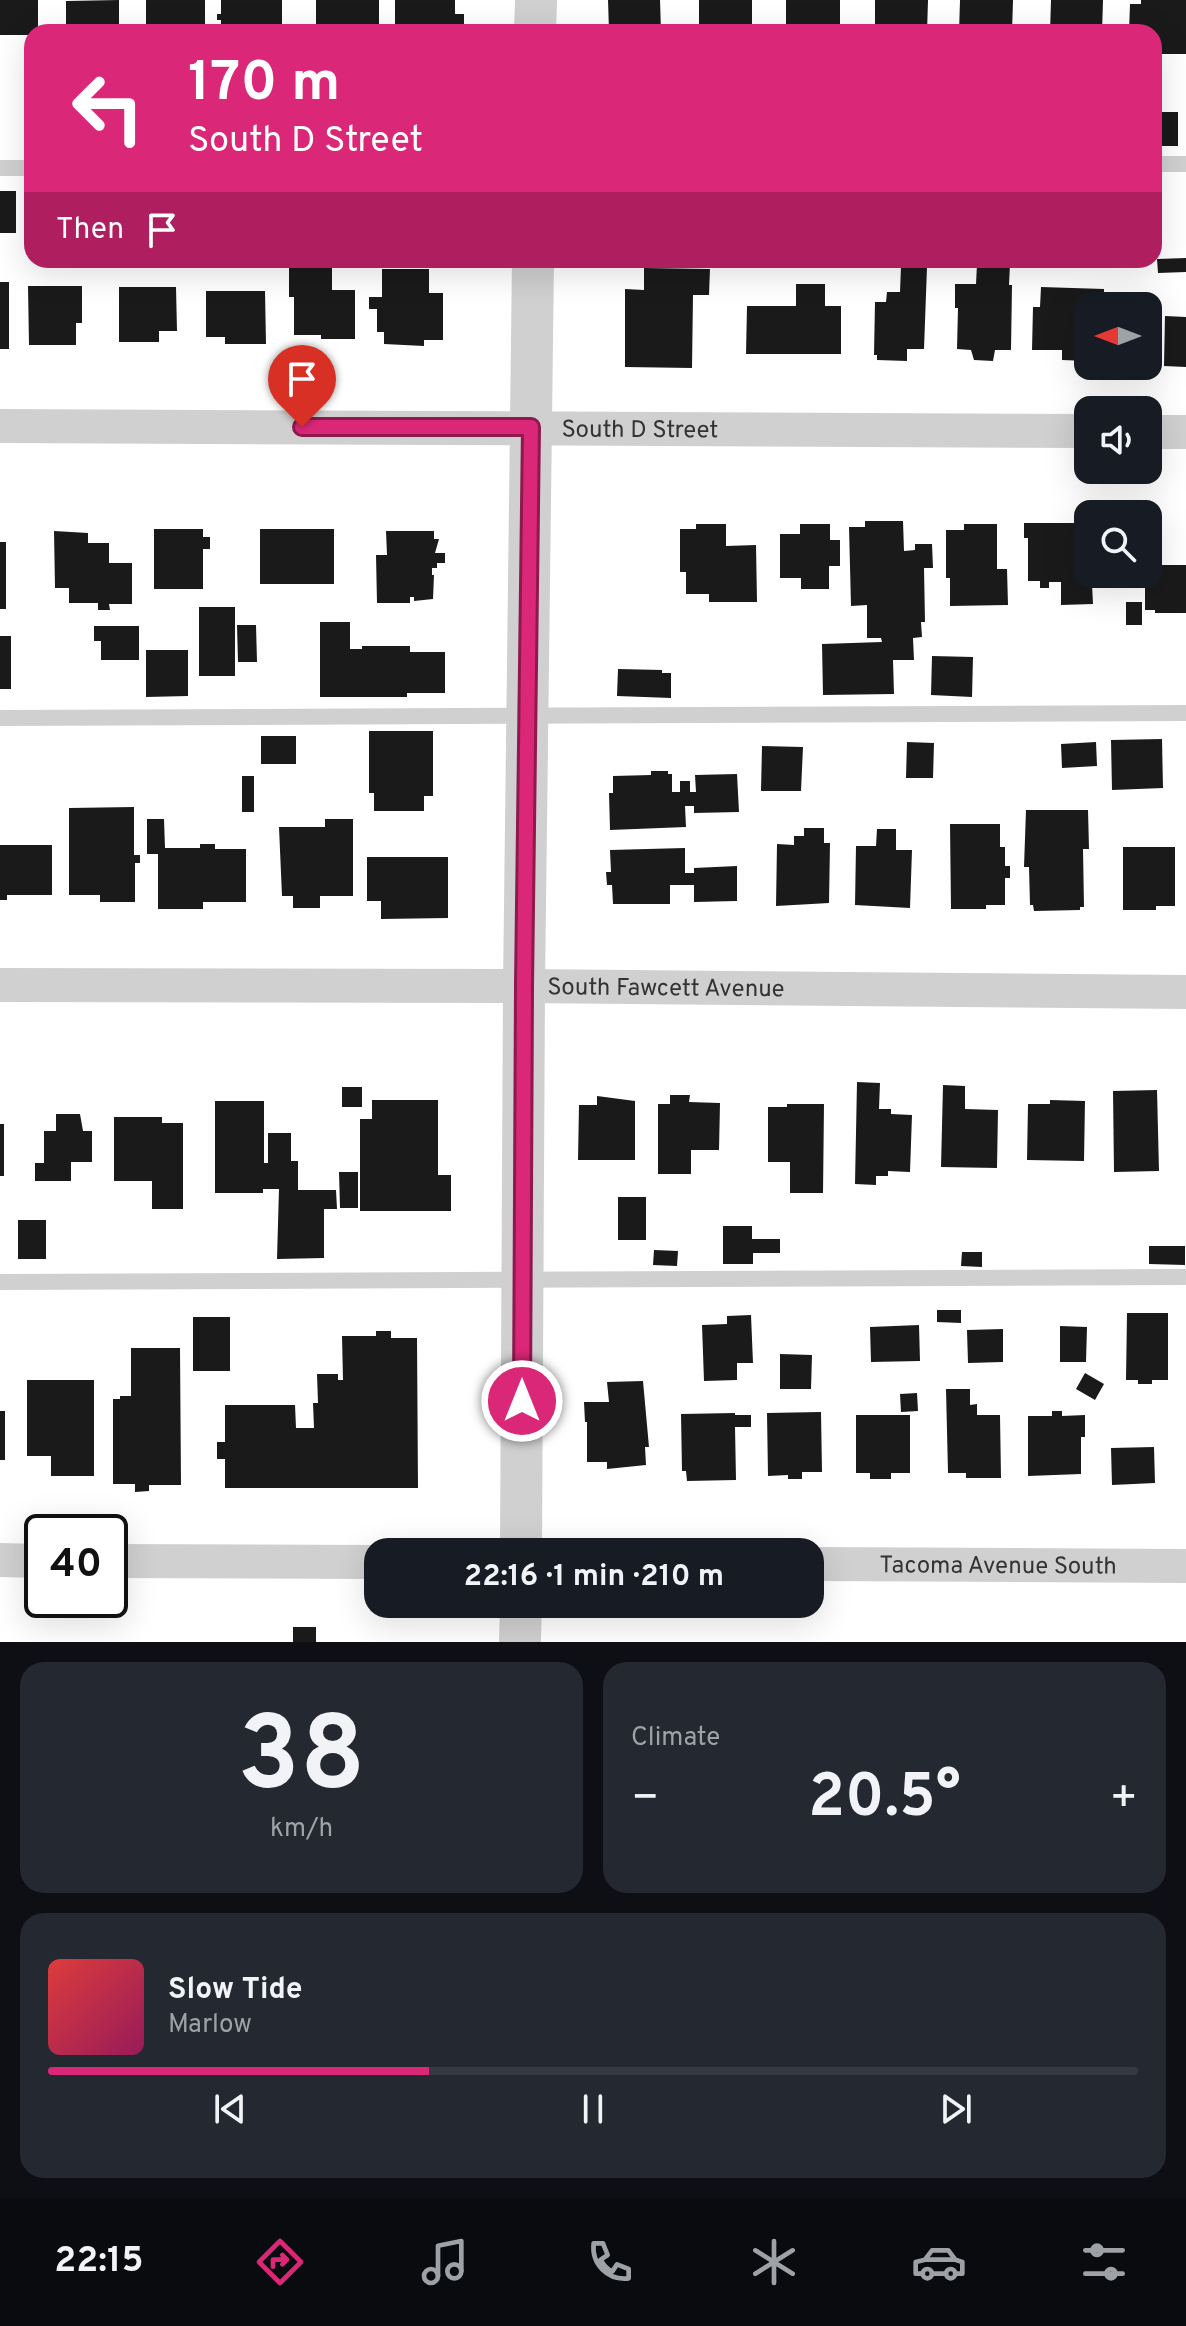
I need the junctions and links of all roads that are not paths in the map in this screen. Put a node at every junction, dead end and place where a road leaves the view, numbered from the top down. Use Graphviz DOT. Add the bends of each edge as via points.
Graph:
graph roads {
  1 [pos="536,0"];
  2 [pos="535,24"];
  3 [pos="1162,164"];
  4 [pos="1186,164"];
  5 [pos="0,168"];
  6 [pos="24,168"];
  7 [pos="533,268"];
  8 [pos="0,426"];
  9 [pos="531,427"];
  10 [pos="1074,431"];
  11 [pos="1162,432"];
  12 [pos="1186,432"];
  13 [pos="1186,713"];
  14 [pos="528,715"];
  15 [pos="0,718"];
  16 [pos="0,985"];
  17 [pos="524,986"];
  18 [pos="1186,992"];
  19 [pos="1186,1277"];
  20 [pos="523,1280"];
  21 [pos="0,1282"];
  22 [pos="521,1538"];
  23 [pos="0,1560"];
  24 [pos="24,1561"];
  25 [pos="128,1561"];
  26 [pos="364,1562"];
  27 [pos="824,1564"];
  28 [pos="1186,1566"];
  29 [pos="521,1618"];
  30 [pos="520,1642"];
  1 -- 2 [label="street"];
  3 -- 4 [label="lane"];
  5 -- 6 [label="lane"];
  7 -- 9 [label="street"];
  8 -- 9 [label="street, South D Street"];
  9 -- 10 [label="street, South D Street"];
  9 -- 14 [label="street"];
  11 -- 12 [label="street"];
  13 -- 14 [label="lane"];
  14 -- 15 [label="lane"];
  14 -- 17 [label="street"];
  16 -- 17 [label="street, South Fawcett Avenue"];
  17 -- 18 [label="street, South Fawcett Avenue"];
  17 -- 20 [label="street"];
  19 -- 20 [label="lane"];
  20 -- 21 [label="lane"];
  20 -- 22 [label="street"];
  23 -- 24 [label="street"];
  25 -- 26 [label="street"];
  27 -- 28 [label="street, Tacoma Avenue South"];
  29 -- 30 [label="street"];
}
